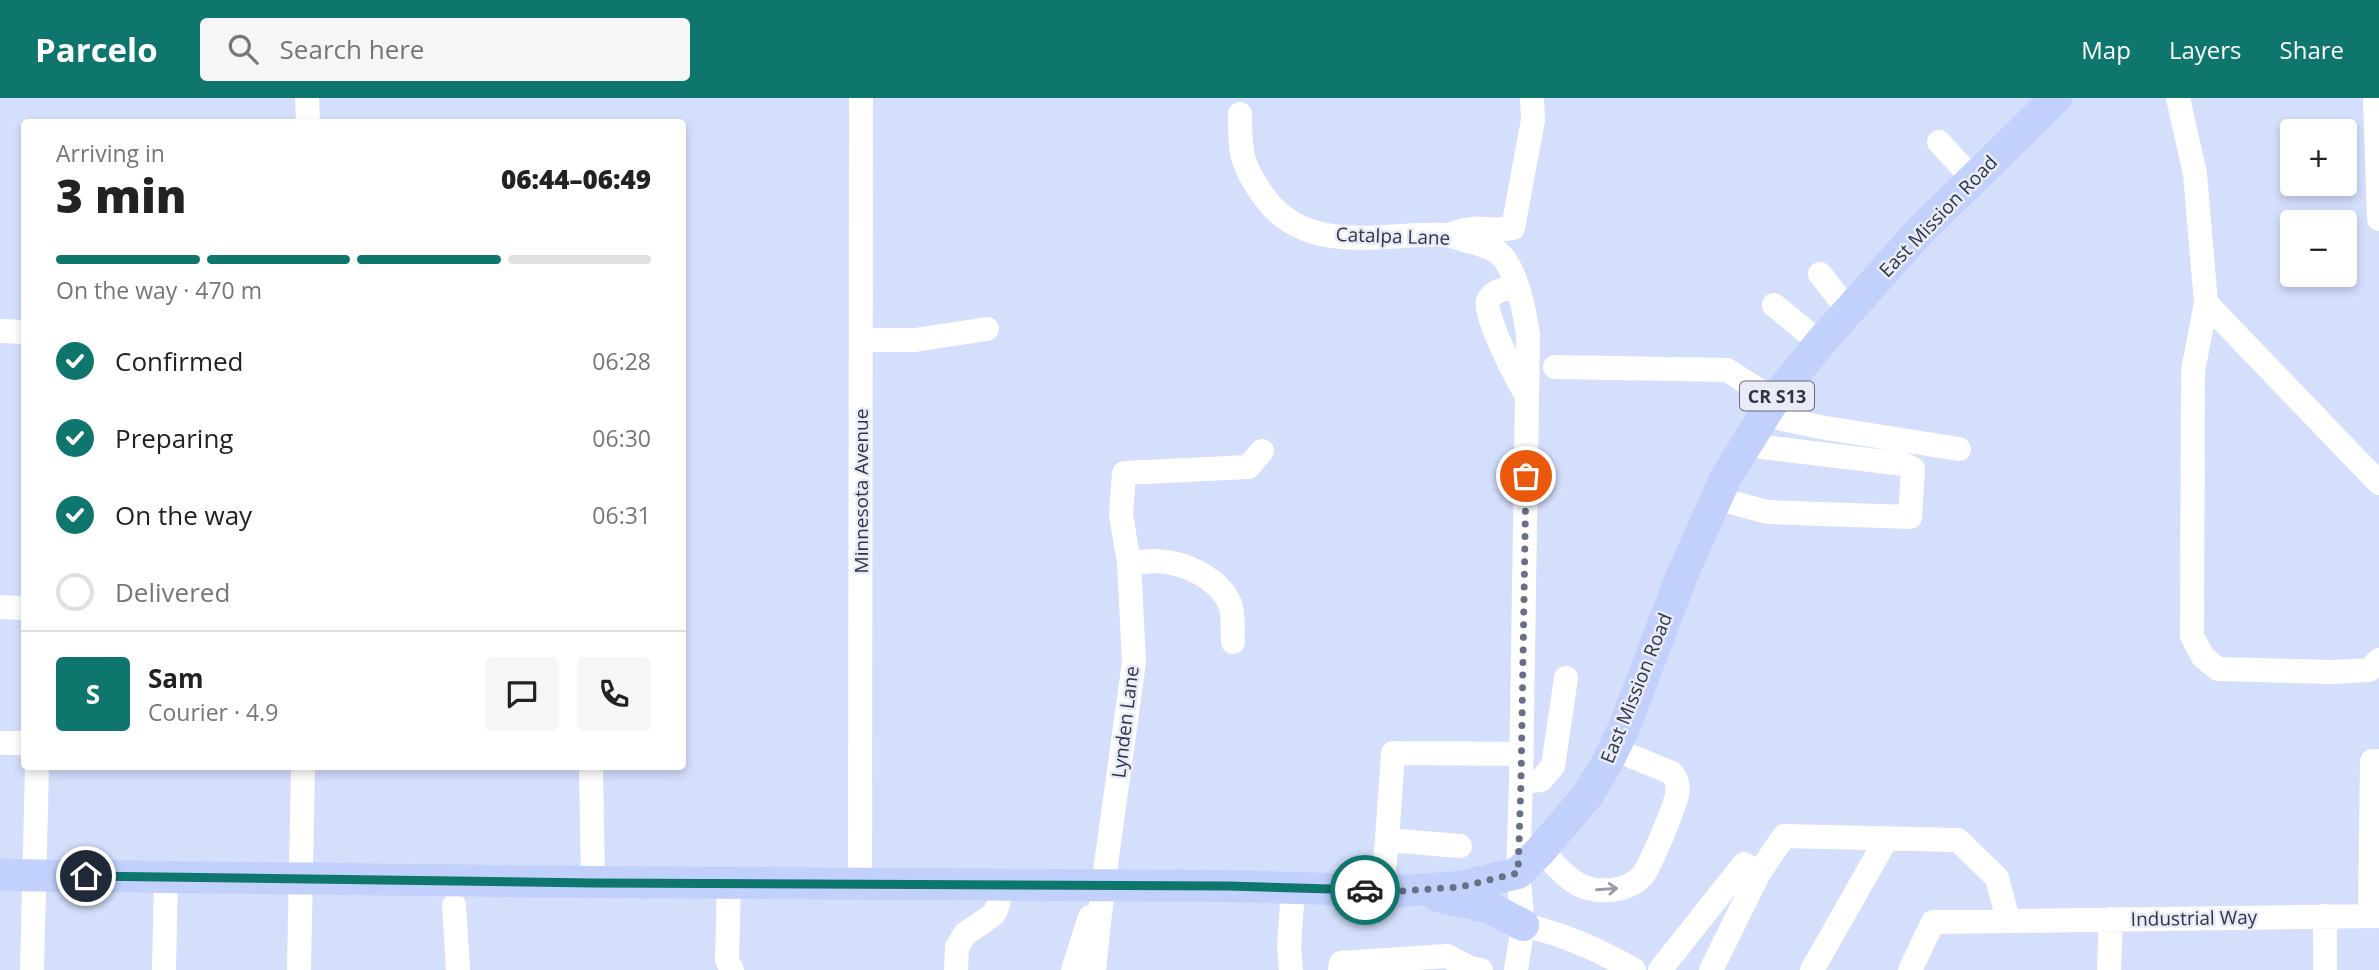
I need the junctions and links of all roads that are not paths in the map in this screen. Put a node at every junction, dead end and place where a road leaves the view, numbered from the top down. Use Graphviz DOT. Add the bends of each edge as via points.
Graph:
graph roads {
  1 [pos="307,98"];
  2 [pos="861,98"];
  3 [pos="1532,98"];
  4 [pos="2056,98"];
  5 [pos="2178,98"];
  6 [pos="2375,98"];
  7 [pos="1240,114"];
  8 [pos="307,119"];
  9 [pos="1939,142"];
  10 [pos="1973,179"];
  11 [pos="2379,219"];
  12 [pos="1448,235"];
  13 [pos="1820,274"];
  14 [pos="1517,288"];
  15 [pos="2206,303"];
  16 [pos="1774,305"];
  17 [pos="1849,311"];
  18 [pos="988,329"];
  19 [pos="0,331"];
  20 [pos="21,332"];
  21 [pos="861,340"];
  22 [pos="1820,343"];
  23 [pos="1555,367"];
  24 [pos="1527,397"];
  25 [pos="1769,407"];
  26 [pos="1746,445"];
  27 [pos="1959,449"];
  28 [pos="1262,451"];
  29 [pos="2379,483"];
  30 [pos="1716,498"];
  31 [pos="1129,563"];
  32 [pos="0,607"];
  33 [pos="21,608"];
  34 [pos="1233,642"];
  35 [pos="2379,660"];
  36 [pos="1566,678"];
  37 [pos="0,743"];
  38 [pos="21,743"];
  39 [pos="1614,749"];
  40 [pos="1522,754"];
  41 [pos="2379,761"];
  42 [pos="37,770"];
  43 [pos="303,770"];
  44 [pos="591,770"];
  45 [pos="1521,782"];
  46 [pos="1887,838"];
  47 [pos="1387,840"];
  48 [pos="1460,846"];
  49 [pos="1541,850"];
  50 [pos="2375,864"];
  51 [pos="1518,873"];
  52 [pos="1759,873"];
  53 [pos="0,875"];
  54 [pos="34,876"];
  55 [pos="166,877"];
  56 [pos="300,878"];
  57 [pos="593,883"];
  58 [pos="729,883"];
  59 [pos="860,883"];
  60 [pos="1000,885"];
  61 [pos="1099,886"];
  62 [pos="1293,888"];
  63 [pos="1392,890"];
  64 [pos="454,905"];
  65 [pos="2325,916"];
  66 [pos="2375,916"];
  67 [pos="2110,919"];
  68 [pos="2008,920"];
  69 [pos="1523,925"];
  70 [pos="32,970"];
  71 [pos="164,970"];
  72 [pos="299,970"];
  73 [pos="458,970"];
  74 [pos="732,970"];
  75 [pos="956,970"];
  76 [pos="1073,970"];
  77 [pos="1094,970"];
  78 [pos="1291,970"];
  79 [pos="1340,970"];
  80 [pos="1481,970"];
  81 [pos="1516,970"];
  82 [pos="1634,970"];
  83 [pos="1660,970"];
  84 [pos="1712,970"];
  85 [pos="1812,970"];
  86 [pos="1910,970"];
  87 [pos="2109,970"];
  88 [pos="2325,970"];
  1 -- 8 [label="street"];
  2 -- 21 [label="street, Minnesota Avenue"];
  3 -- 12 [label="street" via="1533,120 1513,228 1466,228"];
  4 -- 10 [label="main road, East Mission Road / CR S13"];
  5 -- 15 [label="street" via="2196,174"];
  6 -- 11 [label="street"];
  7 -- 12 [label="street, Catalpa Lane" via="1240,147 1248,175 1277,214 1308,232 1362,239"];
  9 -- 10 [label="street"];
  10 -- 17 [label="main road, East Mission Road / CR S13"];
  12 -- 14 [label="street, Catalpa Lane" via="1490,247 1505,261"];
  13 -- 17 [label="street"];
  14 -- 24 [label="street, Catalpa Lane" via="1528,335"];
  14 -- 24 [label="street" via="1495,292 1487,305"];
  15 -- 29 [label="street"];
  15 -- 35 [label="street" via="2193,371 2192,636 2203,657 2218,669 2369,670"];
  16 -- 22 [label="street"];
  17 -- 22 [label="main road, East Mission Road / CR S13"];
  18 -- 21 [label="street" via="915,340"];
  19 -- 20 [label="street"];
  21 -- 59 [label="street, Minnesota Avenue"];
  22 -- 25 [label="main road, East Mission Road / CR S13"];
  23 -- 25 [label="street" via="1727,370"];
  24 -- 40 [label="street, Catalpa Lane"];
  25 -- 26 [label="main road, East Mission Road / CR S13"];
  25 -- 27 [label="street" via="1820,427"];
  26 -- 30 [label="main road, East Mission Road / CR S13"];
  26 -- 30 [label="street" via="1903,464 1913,469 1910,517 1767,512"];
  28 -- 31 [label="street, Lynden Lane" via="1248,467 1124,473 1121,515"];
  30 -- 39 [label="main road, East Mission Road / CR S13"];
  31 -- 34 [label="street" via="1159,561 1206,577 1231,605"];
  31 -- 61 [label="street, Lynden Lane" via="1134,663"];
  32 -- 33 [label="street"];
  36 -- 45 [label="street" via="1553,765 1541,780"];
  37 -- 38 [label="street"];
  39 -- 49 [label="main road, East Mission Road / CR S13" via="1587,796"];
  49 -- 39 [label="street, one-way" via="1584,888 1603,891 1628,886 1643,875 1670,816 1677,780 1672,773"];
  40 -- 45 [label="street, Catalpa Lane"];
  40 -- 47 [label="street" via="1393,753"];
  41 -- 50 [label="street" via="2372,761"];
  42 -- 54 [label="street"];
  43 -- 56 [label="street"];
  44 -- 57 [label="street"];
  45 -- 51 [label="street, Catalpa Lane"];
  46 -- 52 [label="street" via="1784,836"];
  46 -- 68 [label="street" via="1958,840 1997,878"];
  46 -- 85 [label="street"];
  47 -- 48 [label="street"];
  47 -- 63 [label="street"];
  49 -- 51 [label="main road, East Mission Road / CR S13"];
  50 -- 66 [label="street"];
  51 -- 63 [label="main road" via="1460,887"];
  51 -- 69 [label="street, Catalpa Lane"];
  52 -- 83 [label="street" via="1744,864"];
  52 -- 84 [label="street"];
  53 -- 54 [label="main road"];
  54 -- 55 [label="main road"];
  54 -- 70 [label="street"];
  55 -- 56 [label="main road"];
  55 -- 71 [label="street"];
  56 -- 57 [label="main road"];
  56 -- 72 [label="street"];
  57 -- 58 [label="main road"];
  58 -- 59 [label="main road"];
  58 -- 74 [label="street" via="727,960"];
  59 -- 60 [label="main road"];
  60 -- 61 [label="main road"];
  60 -- 75 [label="street" via="994,914 965,934 957,947"];
  61 -- 62 [label="main road"];
  61 -- 76 [label="street"];
  61 -- 77 [label="street, Lynden Lane"];
  62 -- 63 [label="main road"];
  62 -- 78 [label="street"];
  63 -- 69 [label="main road" via="1488,907"];
  64 -- 73 [label="street"];
  65 -- 66 [label="street, Industrial Way"];
  65 -- 67 [label="street, Industrial Way"];
  65 -- 88 [label="street"];
  67 -- 68 [label="street, Industrial Way"];
  67 -- 87 [label="street"];
  68 -- 86 [label="street, Industrial Way" via="1933,922"];
  69 -- 81 [label="street, Catalpa Lane"];
  69 -- 82 [label="street" via="1558,933"];
  79 -- 80 [label="street" via="1341,964 1447,956"];
}
